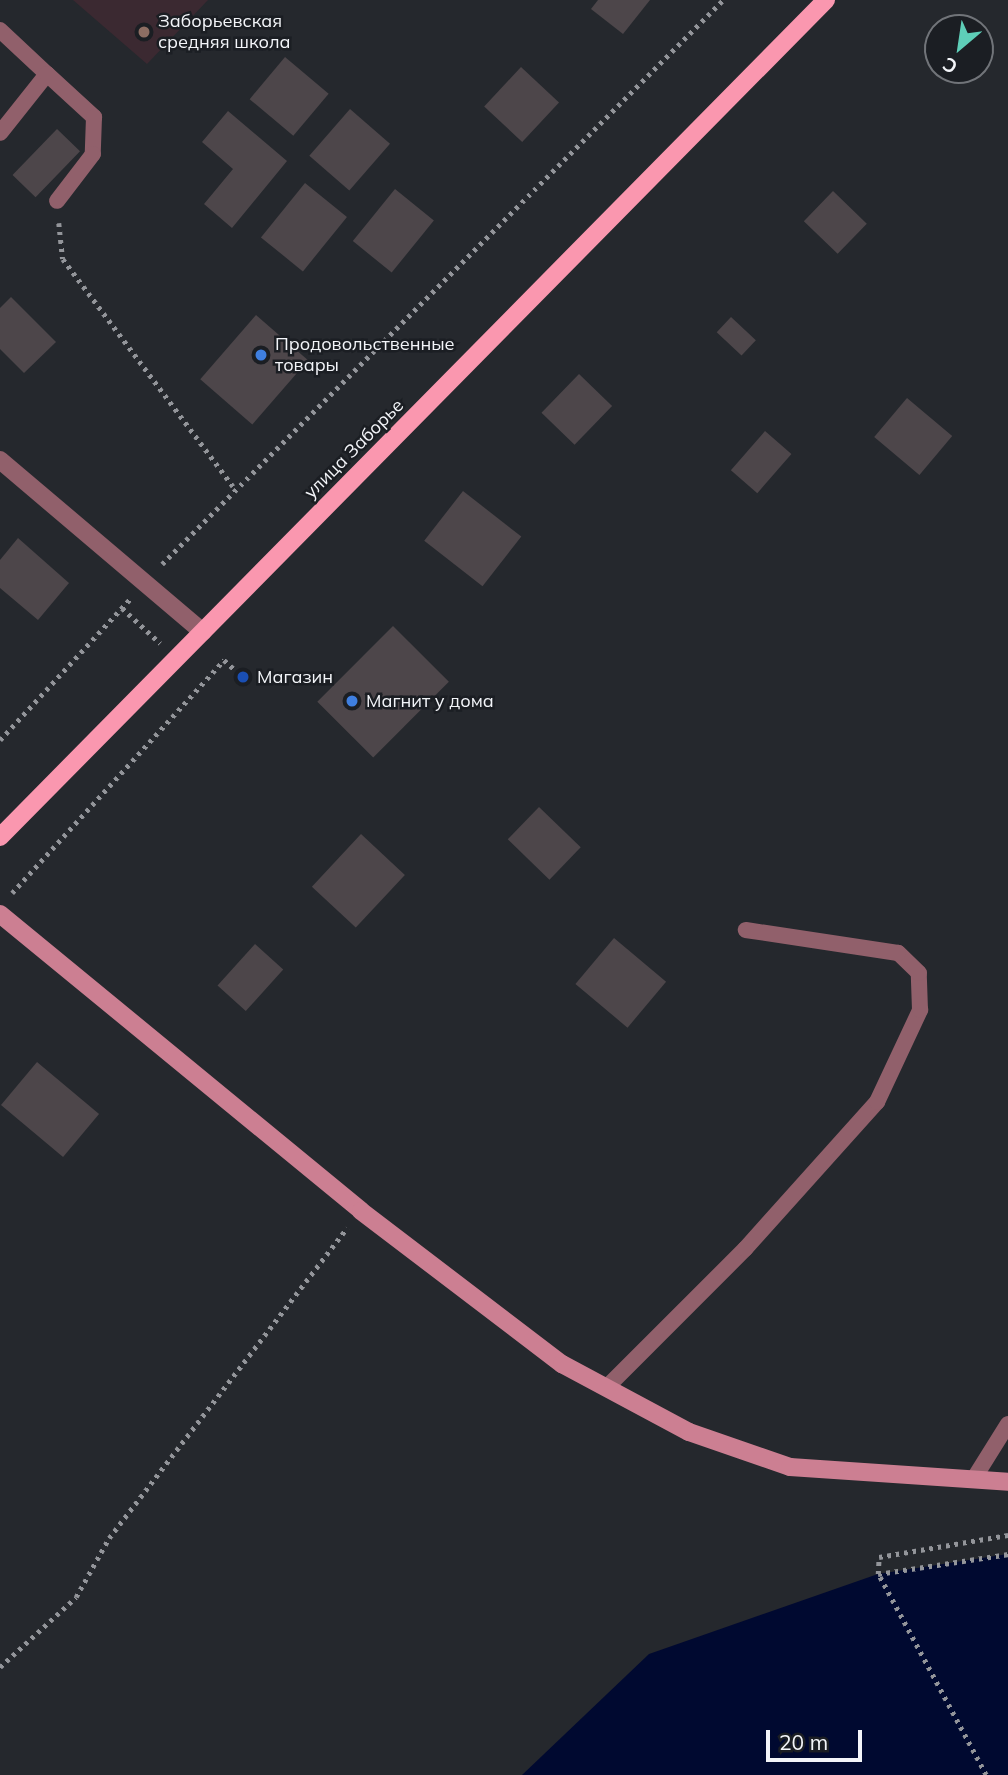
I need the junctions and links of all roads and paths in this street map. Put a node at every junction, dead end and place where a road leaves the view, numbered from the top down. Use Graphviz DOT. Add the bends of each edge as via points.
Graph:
graph roads {
  1 [pos="723,0"];
  2 [pos="826,0"];
  3 [pos="0,30"];
  4 [pos="47,74"];
  5 [pos="0,133"];
  6 [pos="57,201"];
  7 [pos="0,460"];
  8 [pos="233,487"];
  9 [pos="145,582"];
  10 [pos="203,632"];
  11 [pos="243,677"];
  12 [pos="0,740"];
  13 [pos="0,837"];
  14 [pos="22,901"];
  15 [pos="0,914"];
  16 [pos="746,930"];
  17 [pos="361,1211"];
  18 [pos="606,1388"];
  19 [pos="1008,1424"];
  20 [pos="973,1480"];
  21 [pos="1008,1482"];
  22 [pos="1008,1535"];
  23 [pos="1008,1554"];
  24 [pos="878,1574"];
  25 [pos="0,1667"];
  26 [pos="986,1775"];
  1 -- 8 [label="path"];
  2 -- 10 [label="main road, улица Заборье"];
  3 -- 4 [label="lane"];
  4 -- 5 [label="lane"];
  4 -- 6 [label="lane" via="94,117 93,154"];
  6 -- 8 [label="path" via="63,259"];
  7 -- 9 [label="street"];
  8 -- 9 [label="path"];
  9 -- 10 [label="street"];
  9 -- 12 [label="path"];
  10 -- 13 [label="main road, улица Заборье"];
  11 -- 14 [label="path" via="224,660 11,892"];
  15 -- 17 [label="street"];
  16 -- 18 [label="lane" via="898,953 919,973 920,1010 877,1102 745,1249"];
  17 -- 18 [label="street" via="562,1364"];
  17 -- 25 [label="path" via="109,1538 76,1597"];
  18 -- 20 [label="street" via="689,1432 790,1467"];
  19 -- 20 [label="lane"];
  20 -- 21 [label="street"];
  22 -- 24 [label="path" via="879,1557"];
  23 -- 24 [label="path"];
  24 -- 26 [label="path"];
}
